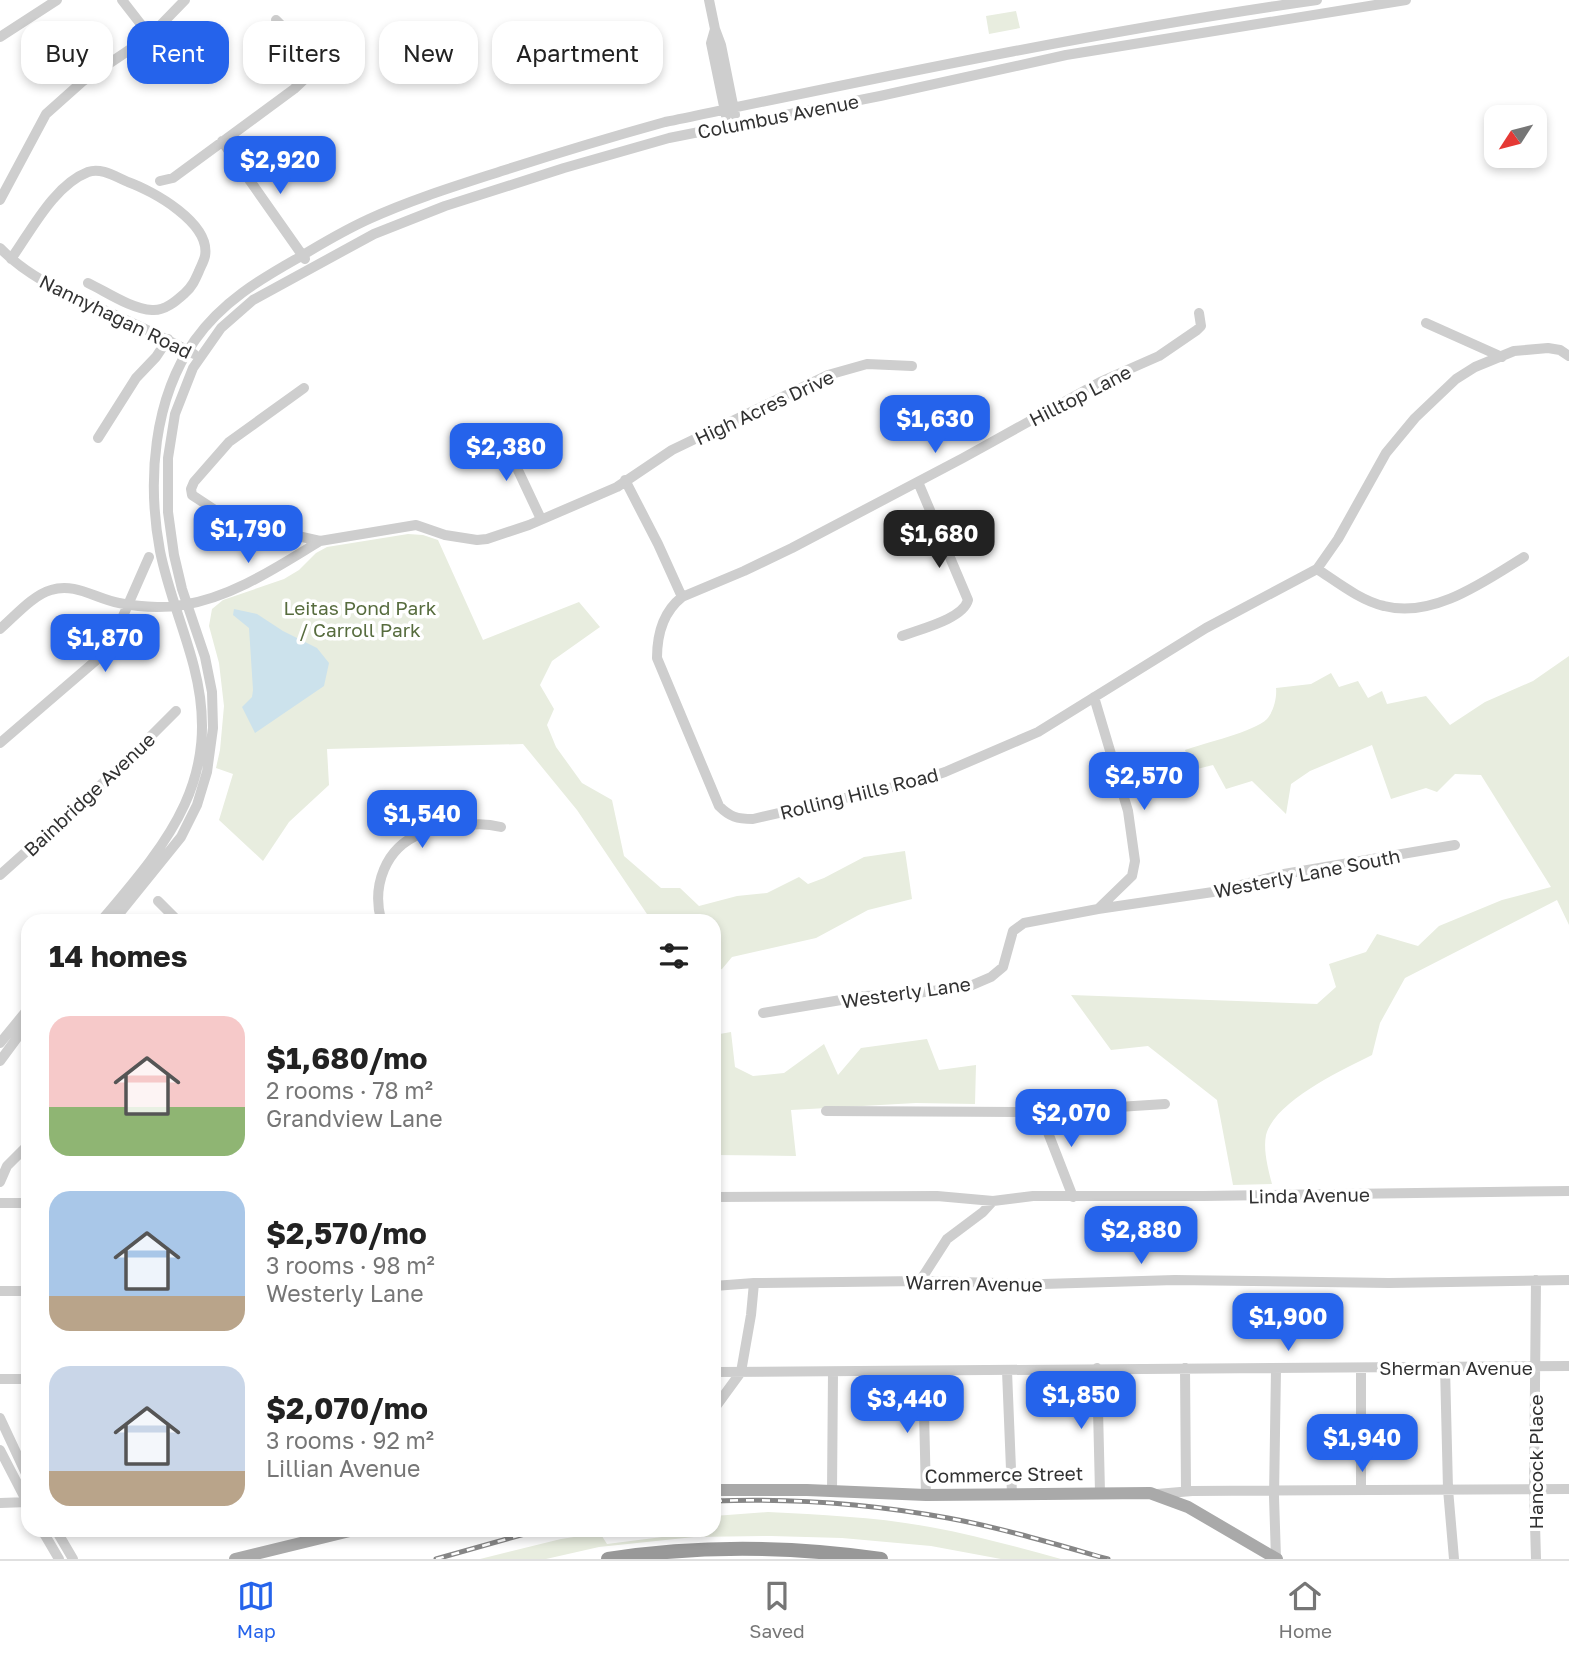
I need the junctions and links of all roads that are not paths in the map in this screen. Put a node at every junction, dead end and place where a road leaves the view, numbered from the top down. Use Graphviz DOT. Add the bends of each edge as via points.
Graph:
graph roads {
  1 [pos="57,0"];
  2 [pos="122,0"];
  3 [pos="186,0"];
  4 [pos="709,0"];
  5 [pos="1317,0"];
  6 [pos="1406,0"];
  7 [pos="1368,4"];
  8 [pos="276,20"];
  9 [pos="138,21"];
  10 [pos="165,21"];
  11 [pos="1147,26"];
  12 [pos="0,37"];
  13 [pos="1149,41"];
  14 [pos="127,51"];
  15 [pos="729,109"];
  16 [pos="732,125"];
  17 [pos="222,141"];
  18 [pos="160,181"];
  19 [pos="0,200"];
  20 [pos="0,248"];
  21 [pos="302,255"];
  22 [pos="11,259"];
  23 [pos="310,268"];
  24 [pos="88,283"];
  25 [pos="1199,313"];
  26 [pos="1426,323"];
  27 [pos="168,339"];
  28 [pos="188,350"];
  29 [pos="1569,356"];
  30 [pos="200,357"];
  31 [pos="1502,357"];
  32 [pos="912,366"];
  33 [pos="304,388"];
  34 [pos="500,432"];
  35 [pos="97,438"];
  36 [pos="625,480"];
  37 [pos="918,482"];
  38 [pos="541,519"];
  39 [pos="320,541"];
  40 [pos="149,557"];
  41 [pos="1524,557"];
  42 [pos="1317,569"];
  43 [pos="682,597"];
  44 [pos="128,604"];
  45 [pos="180,605"];
  46 [pos="0,629"];
  47 [pos="902,636"];
  48 [pos="1094,697"];
  49 [pos="176,711"];
  50 [pos="0,743"];
  51 [pos="501,827"];
  52 [pos="1455,845"];
  53 [pos="1,872"];
  54 [pos="1159,900"];
  55 [pos="158,901"];
  56 [pos="1098,909"];
  57 [pos="107,914"];
  58 [pos="119,914"];
  59 [pos="171,914"];
  60 [pos="380,914"];
  61 [pos="764,1013"];
  62 [pos="21,1017"];
  63 [pos="21,1032"];
  64 [pos="2,1037"];
  65 [pos="0,1061"];
  66 [pos="1165,1104"];
  67 [pos="826,1111"];
  68 [pos="1040,1112"];
  69 [pos="21,1152"];
  70 [pos="0,1182"];
  71 [pos="1569,1191"];
  72 [pos="721,1197"];
  73 [pos="1073,1197"];
  74 [pos="993,1201"];
  75 [pos="0,1203"];
  76 [pos="21,1203"];
  77 [pos="1536,1280"];
  78 [pos="1569,1280"];
  79 [pos="920,1281"];
  80 [pos="754,1283"];
  81 [pos="721,1285"];
  82 [pos="0,1291"];
  83 [pos="21,1291"];
  84 [pos="1534,1366"];
  85 [pos="1569,1366"];
  86 [pos="1445,1367"];
  87 [pos="1097,1368"];
  88 [pos="1185,1368"];
  89 [pos="1276,1368"];
  90 [pos="1361,1368"];
  91 [pos="923,1371"];
  92 [pos="1007,1371"];
  93 [pos="721,1372"];
  94 [pos="741,1372"];
  95 [pos="833,1372"];
  96 [pos="21,1379"];
  97 [pos="0,1380"];
  98 [pos="721,1399"];
  99 [pos="0,1418"];
  100 [pos="0,1450"];
  101 [pos="21,1464"];
  102 [pos="1448,1489"];
  103 [pos="1534,1489"];
  104 [pos="1569,1489"];
  105 [pos="21,1490"];
  106 [pos="721,1490"];
  107 [pos="1274,1490"];
  108 [pos="1361,1490"];
  109 [pos="832,1491"];
  110 [pos="1186,1491"];
  111 [pos="1100,1492"];
  112 [pos="1012,1494"];
  113 [pos="1157,1494"];
  114 [pos="926,1495"];
  115 [pos="0,1503"];
  116 [pos="21,1503"];
  117 [pos="47,1537"];
  118 [pos="60,1537"];
  119 [pos="325,1537"];
  120 [pos="59,1559"];
  121 [pos="73,1559"];
  122 [pos="235,1559"];
  123 [pos="608,1559"];
  124 [pos="691,1559"];
  125 [pos="798,1559"];
  126 [pos="881,1559"];
  127 [pos="1276,1559"];
  128 [pos="1454,1559"];
  129 [pos="1536,1559"];
  1 -- 12 [label="street"];
  2 -- 9 [label="street"];
  3 -- 10 [label="street"];
  4 -- 15 [label="street" via="721,45"];
  5 -- 11 [label="street, Columbus Avenue"];
  6 -- 7 [label="street, Columbus Avenue"];
  7 -- 13 [label="street, Columbus Avenue"];
  8 -- 17 [label="street" via="312,72"];
  11 -- 13 [label="street"];
  11 -- 15 [label="street, Columbus Avenue"];
  13 -- 16 [label="street, Columbus Avenue"];
  14 -- 19 [label="street" via="83,81 46,114"];
  15 -- 16 [label="street"];
  15 -- 21 [label="street, Columbus Avenue" via="598,140 456,186 367,220"];
  16 -- 23 [label="street, Columbus Avenue" via="622,151 445,206 374,234"];
  17 -- 18 [label="street" via="173,178"];
  17 -- 21 [label="street"];
  20 -- 22 [label="street, Nannyhagan Road"];
  21 -- 23 [label="street"];
  21 -- 28 [label="street, Columbus Avenue" via="234,298"];
  22 -- 24 [label="street" via="65,186 99,170 174,205 203,242 205,256 195,281 165,308 152,310 133,304"];
  22 -- 27 [label="street, Nannyhagan Road" via="46,284"];
  23 -- 30 [label="street, Columbus Avenue" via="242,308"];
  25 -- 37 [label="street, Hilltop Lane" via="1197,330 1160,356 1100,382"];
  26 -- 31 [label="street"];
  27 -- 28 [label="street, Nannyhagan Road"];
  27 -- 35 [label="street"];
  28 -- 30 [label="street, Nannyhagan Road"];
  28 -- 45 [label="street, Columbus Avenue" via="164,404 155,474 159,544"];
  29 -- 31 [label="street, Rolling Hills Road" via="1560,350 1537,348"];
  30 -- 45 [label="street, Columbus Avenue" via="178,405 168,466"];
  31 -- 42 [label="street, Rolling Hills Road" via="1456,379 1398,437"];
  32 -- 36 [label="street, High Acres Drive" via="866,364 828,375 672,450"];
  33 -- 39 [label="street" via="229,442 191,489 192,495 224,516"];
  34 -- 38 [label="street"];
  36 -- 38 [label="street"];
  36 -- 43 [label="street"];
  37 -- 43 [label="street, Hilltop Lane" via="768,560"];
  37 -- 47 [label="street" via="968,600 953,617"];
  38 -- 39 [label="street" via="477,540 416,525"];
  39 -- 45 [label="street" via="254,580"];
  40 -- 44 [label="street"];
  41 -- 42 [label="street" via="1450,598 1414,607 1375,603"];
  42 -- 48 [label="street, Rolling Hills Road" via="1206,628"];
  43 -- 48 [label="street, Rolling Hills Road" via="673,604 660,630 657,658 719,806 738,819 832,802 945,772 1021,741"];
  44 -- 45 [label="street"];
  44 -- 46 [label="street" via="73,589 49,590"];
  44 -- 50 [label="street" via="100,657"];
  45 -- 57 [label="street" via="200,698 196,768 183,810 166,841"];
  45 -- 58 [label="street" via="205,657 212,692 208,772 181,837"];
  48 -- 56 [label="street" via="1128,811 1135,861 1132,876"];
  49 -- 53 [label="street, Bainbridge Avenue" via="114,774"];
  51 -- 60 [label="street" via="486,823 434,830 402,844 379,881"];
  52 -- 54 [label="street, Westerly Lane South"];
  54 -- 56 [label="street, Westerly Lane"];
  55 -- 59 [label="street"];
  56 -- 61 [label="street, Westerly Lane" via="1019,925 1003,967 970,986 865,996"];
  62 -- 64 [label="street"];
  63 -- 65 [label="street"];
  66 -- 68 [label="street"];
  67 -- 68 [label="street"];
  68 -- 73 [label="street"];
  69 -- 70 [label="street"];
  71 -- 73 [label="street, Linda Avenue"];
  72 -- 74 [label="street, Linda Avenue" via="937,1196"];
  73 -- 74 [label="street, Linda Avenue"];
  74 -- 79 [label="street" via="947,1238"];
  75 -- 76 [label="street"];
  77 -- 78 [label="street, Warren Avenue"];
  77 -- 79 [label="street, Warren Avenue"];
  77 -- 84 [label="street, Hancock Place"];
  79 -- 80 [label="street, Warren Avenue"];
  80 -- 81 [label="street, Warren Avenue"];
  80 -- 94 [label="street"];
  82 -- 83 [label="street"];
  84 -- 85 [label="street, Sherman Avenue"];
  84 -- 86 [label="street, Sherman Avenue"];
  84 -- 103 [label="street, Hancock Place"];
  86 -- 90 [label="street, Sherman Avenue"];
  86 -- 102 [label="street"];
  87 -- 88 [label="street, Sherman Avenue"];
  87 -- 92 [label="street, Sherman Avenue"];
  87 -- 111 [label="street"];
  88 -- 89 [label="street, Sherman Avenue"];
  88 -- 110 [label="street"];
  89 -- 90 [label="street, Sherman Avenue"];
  89 -- 107 [label="street"];
  90 -- 108 [label="street"];
  91 -- 92 [label="street, Sherman Avenue"];
  91 -- 95 [label="street, Sherman Avenue"];
  91 -- 114 [label="street"];
  92 -- 112 [label="street"];
  93 -- 94 [label="street, Sherman Avenue"];
  94 -- 95 [label="street, Sherman Avenue"];
  94 -- 98 [label="street"];
  95 -- 109 [label="street"];
  96 -- 97 [label="street"];
  99 -- 101 [label="street"];
  100 -- 105 [label="street"];
  102 -- 103 [label="street"];
  102 -- 108 [label="street"];
  102 -- 128 [label="street"];
  103 -- 104 [label="street"];
  103 -- 129 [label="street, Hancock Place"];
  106 -- 109 [label="main road, Commerce Street"];
  107 -- 108 [label="street"];
  107 -- 110 [label="street"];
  107 -- 127 [label="street"];
  109 -- 114 [label="main road, Commerce Street"];
  110 -- 113 [label="street"];
  111 -- 112 [label="main road, Commerce Street"];
  111 -- 113 [label="main road, Commerce Street"];
  112 -- 114 [label="main road, Commerce Street"];
  113 -- 127 [label="main road, Commerce Street"];
  115 -- 116 [label="street"];
  117 -- 120 [label="street"];
  118 -- 121 [label="street"];
  119 -- 122 [label="main road"];
  123 -- 126 [label="highway" via="741,1549"];
  124 -- 125 [label="highway"];
}
